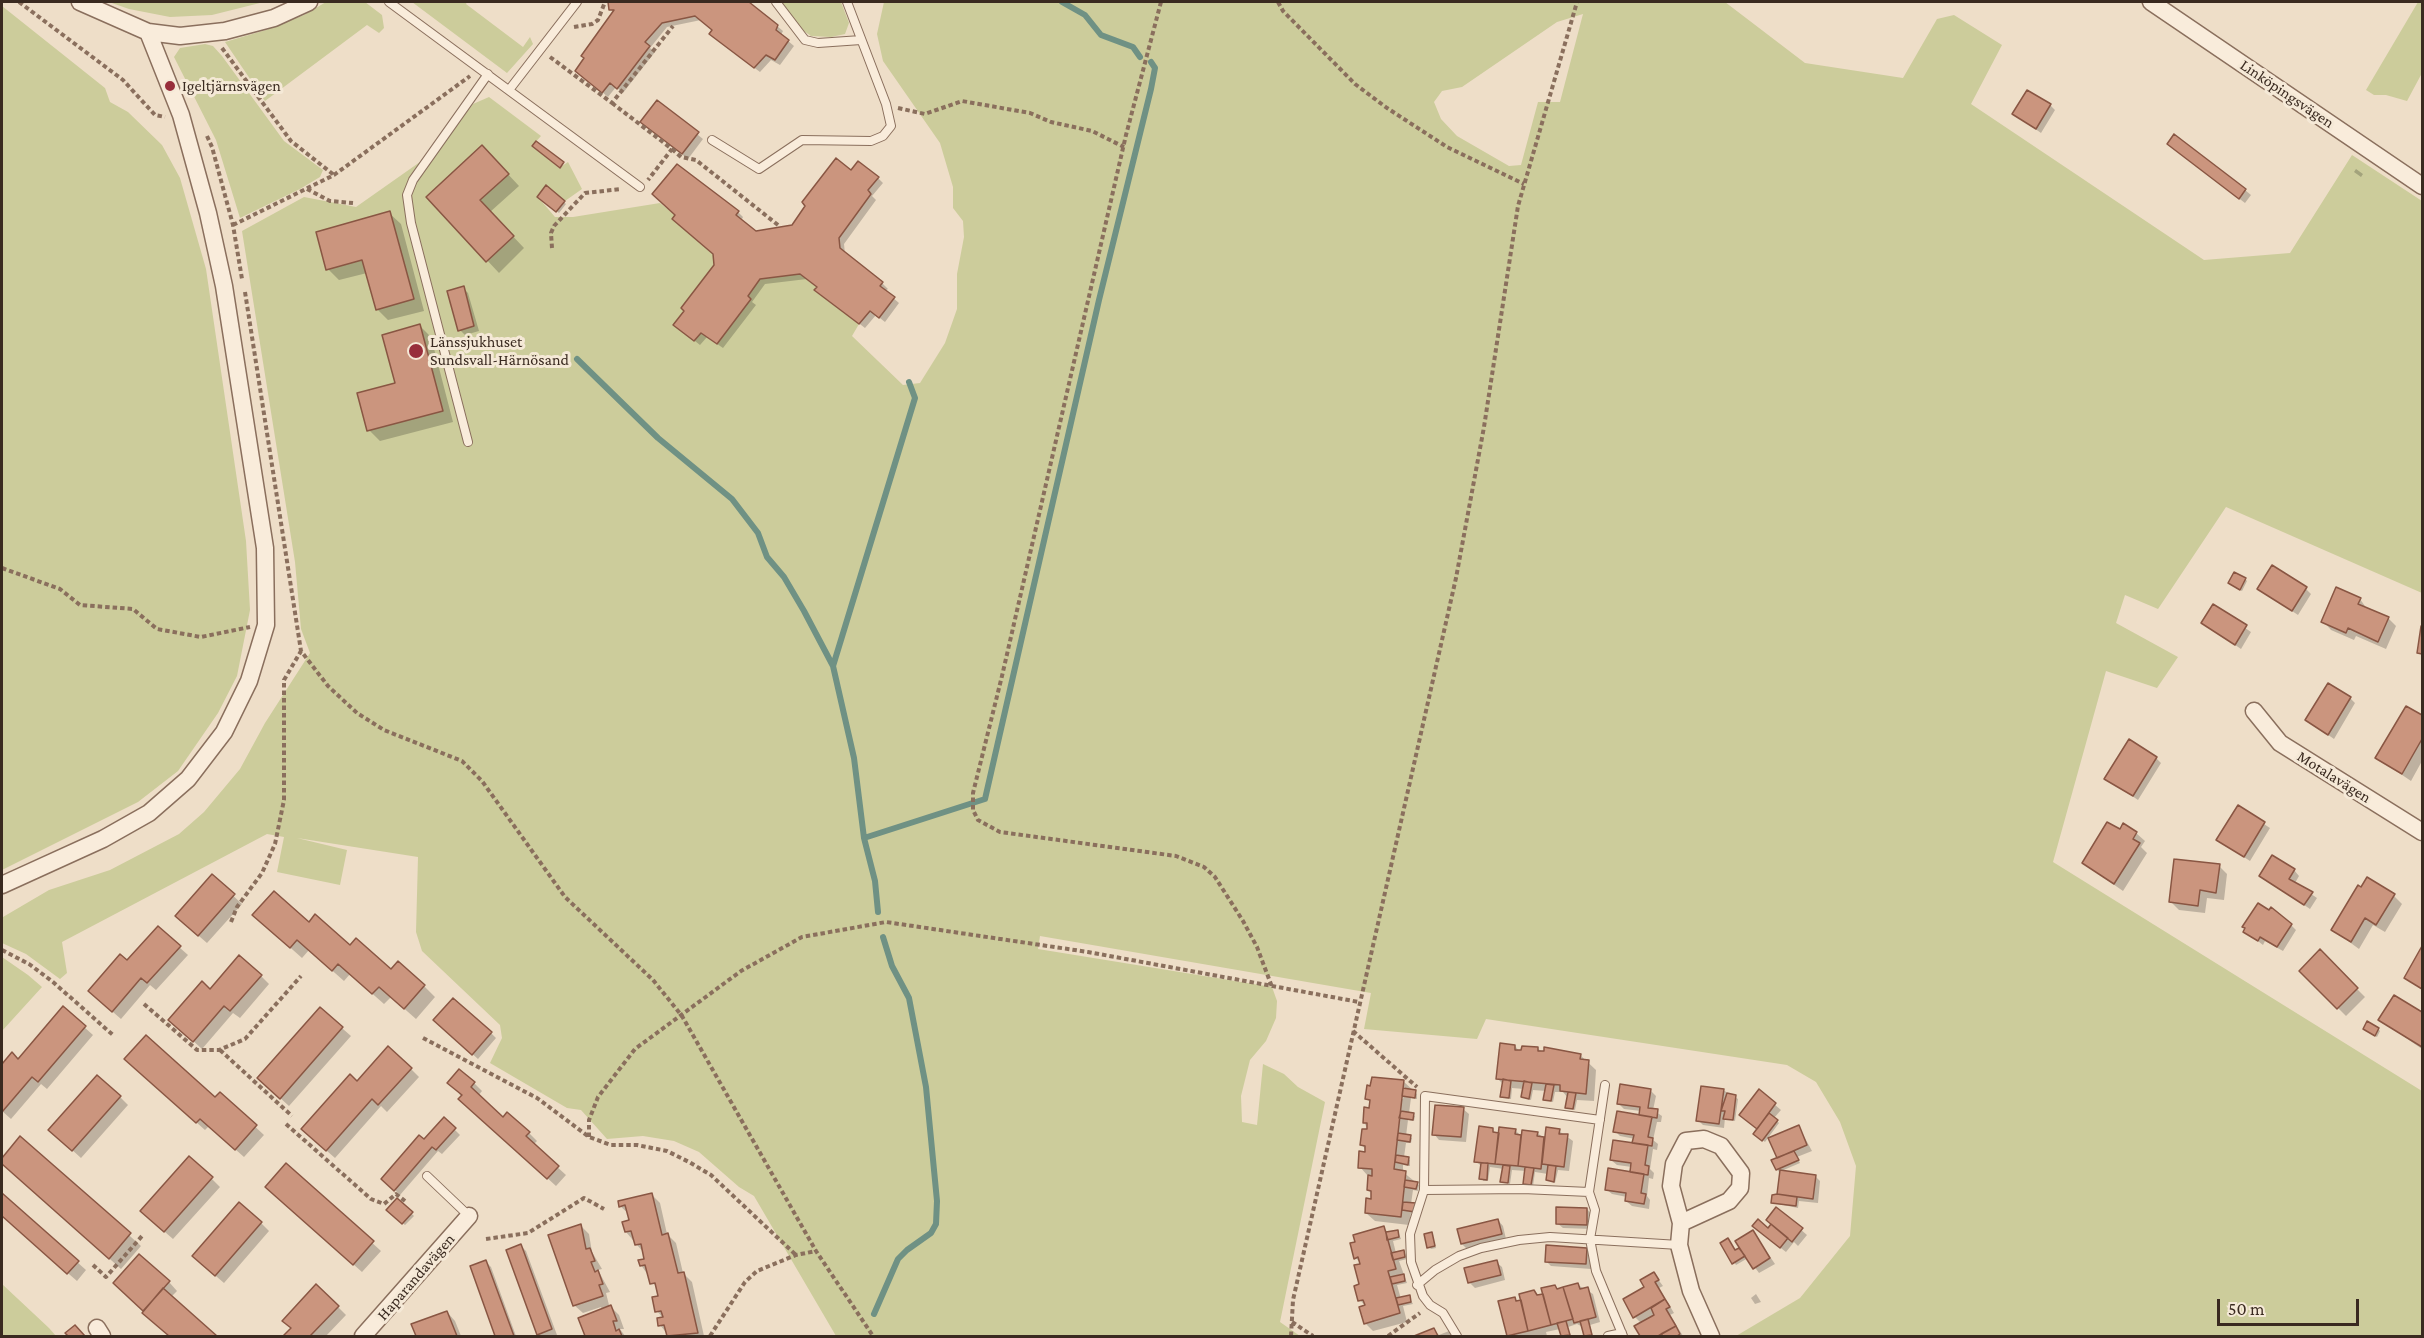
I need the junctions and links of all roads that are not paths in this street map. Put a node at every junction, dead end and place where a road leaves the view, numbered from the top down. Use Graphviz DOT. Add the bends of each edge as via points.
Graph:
graph roads {
  1 [pos="80,2"];
  2 [pos="309,2"];
  3 [pos="388,2"];
  4 [pos="577,2"];
  5 [pos="776,2"];
  6 [pos="847,2"];
  7 [pos="2151,2"];
  8 [pos="148,32"];
  9 [pos="861,39"];
  10 [pos="488,74"];
  11 [pos="509,90"];
  12 [pos="712,140"];
  13 [pos="643,185"];
  14 [pos="2422,186"];
  15 [pos="468,442"];
  16 [pos="2254,711"];
  17 [pos="2422,832"];
  18 [pos="2,885"];
  19 [pos="1605,1085"];
  20 [pos="1600,1120"];
  21 [pos="427,1176"];
  22 [pos="1424,1190"];
  23 [pos="1589,1192"];
  24 [pos="469,1216"];
  25 [pos="1681,1222"];
  26 [pos="1590,1239"];
  27 [pos="1679,1245"];
  28 [pos="1417,1284"];
  29 [pos="1622,1335"];
  30 [pos="363,1336"];
  31 [pos="1457,1336"];
  32 [pos="1608,1336"];
  33 [pos="1712,1336"];
  1 -- 8 [label="street"];
  2 -- 8 [label="street" via="274,18 211,33 180,36"];
  3 -- 10 [label="lane"];
  4 -- 11 [label="lane"];
  5 -- 9 [label="lane" via="806,40 818,43"];
  6 -- 9 [label="lane"];
  7 -- 14 [label="street, Linköpingsvägen"];
  8 -- 18 [label="street" via="181,115 224,286 265,548 266,625 249,681 224,732 188,778 149,813 103,839"];
  9 -- 12 [label="lane" via="891,126 883,136 871,141 802,140 759,169"];
  10 -- 11 [label="lane"];
  10 -- 15 [label="lane" via="413,180 407,195"];
  11 -- 13 [label="lane"];
  16 -- 17 [label="street, Motalavägen" via="2280,743"];
  19 -- 20 [label="lane"];
  20 -- 22 [label="lane" via="1425,1096"];
  20 -- 23 [label="lane"];
  21 -- 24 [label="lane"];
  22 -- 23 [label="lane"];
  22 -- 28 [label="lane" via="1410,1234"];
  23 -- 26 [label="lane" via="1595,1210"];
  24 -- 30 [label="street, Haparandavägen"];
  25 -- 25 [label="street" via="1729,1201 1740,1188 1741,1173 1721,1146 1704,1139 1686,1141 1674,1164 1671,1186"];
  25 -- 27 [label="street"];
  26 -- 27 [label="lane"];
  26 -- 28 [label="lane" via="1550,1237 1481,1248 1435,1269"];
  26 -- 29 [label="lane" via="1596,1271"];
  27 -- 33 [label="street" via="1691,1291"];
  28 -- 31 [label="lane"];
  29 -- 32 [label="lane"];
}
